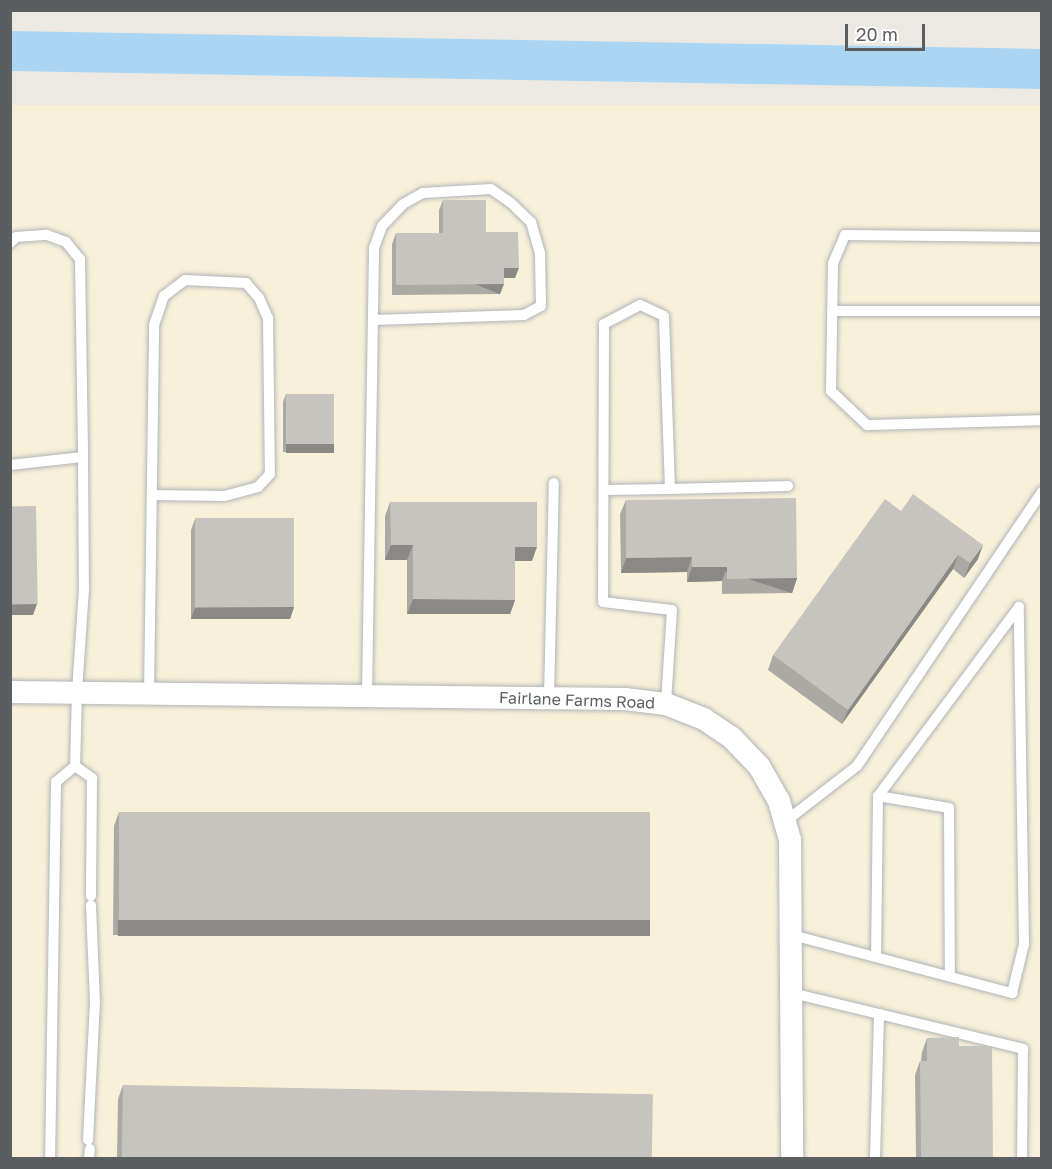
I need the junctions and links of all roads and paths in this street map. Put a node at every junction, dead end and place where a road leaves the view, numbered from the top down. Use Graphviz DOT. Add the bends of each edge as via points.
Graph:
graph roads {
  1 [pos="1041,237"];
  2 [pos="10,243"];
  3 [pos="832,311"];
  4 [pos="1041,311"];
  5 [pos="373,320"];
  6 [pos="1041,420"];
  7 [pos="82,458"];
  8 [pos="10,465"];
  9 [pos="554,483"];
  10 [pos="788,486"];
  11 [pos="670,489"];
  12 [pos="604,490"];
  13 [pos="1041,492"];
  14 [pos="152,495"];
  15 [pos="10,692"];
  16 [pos="77,692"];
  17 [pos="149,693"];
  18 [pos="367,696"];
  19 [pos="549,698"];
  20 [pos="666,704"];
  21 [pos="75,766"];
  22 [pos="878,796"];
  23 [pos="786,821"];
  24 [pos="792,935"];
  25 [pos="876,957"];
  26 [pos="950,976"];
  27 [pos="792,993"];
  28 [pos="879,1014"];
  29 [pos="89,1149"];
  30 [pos="50,1158"];
  31 [pos="792,1158"];
  32 [pos="874,1158"];
  33 [pos="1022,1158"];
  1 -- 3 [label="lane" via="845,235 833,263"];
  2 -- 7 [label="lane" via="16,237 47,235 66,242 80,259"];
  3 -- 4 [label="lane"];
  3 -- 6 [label="lane" via="831,391 867,425"];
  5 -- 5 [label="lane" via="374,249 382,226 403,204 423,193 491,189 531,222 540,254 541,306 524,315"];
  5 -- 18 [label="lane"];
  7 -- 8 [label="lane"];
  7 -- 16 [label="lane" via="84,589"];
  9 -- 19 [label="lane"];
  10 -- 11 [label="lane"];
  11 -- 12 [label="lane"];
  11 -- 12 [label="lane" via="664,316 640,305 604,324"];
  12 -- 20 [label="lane" via="603,602 672,610"];
  13 -- 23 [label="lane" via="857,766"];
  14 -- 14 [label="lane" via="154,325 164,296 185,280 246,283 259,298 268,318 270,474 258,487 224,496"];
  14 -- 17 [label="lane"];
  15 -- 16 [label="street, Fairlane Farms Road"];
  16 -- 17 [label="street, Fairlane Farms Road"];
  16 -- 21 [label="lane"];
  17 -- 18 [label="street, Fairlane Farms Road"];
  18 -- 19 [label="street, Fairlane Farms Road"];
  19 -- 20 [label="street, Fairlane Farms Road"];
  20 -- 23 [label="street, Fairlane Farms Road" via="704,719 731,737 770,783"];
  21 -- 29 [label="lane" via="92,778 95,1002"];
  21 -- 30 [label="lane" via="56,782"];
  22 -- 25 [label="lane"];
  22 -- 26 [label="lane" via="949,808"];
  22 -- 26 [label="lane" via="1019,607 1024,944 1012,993"];
  23 -- 24 [label="street, Fairlane Farms Road" via="792,860"];
  24 -- 25 [label="lane"];
  24 -- 27 [label="street, Fairlane Farms Road"];
  25 -- 26 [label="lane"];
  27 -- 28 [label="lane"];
  27 -- 31 [label="street, Fairlane Farms Road"];
  28 -- 32 [label="lane"];
  28 -- 33 [label="lane" via="1023,1049"];
}
